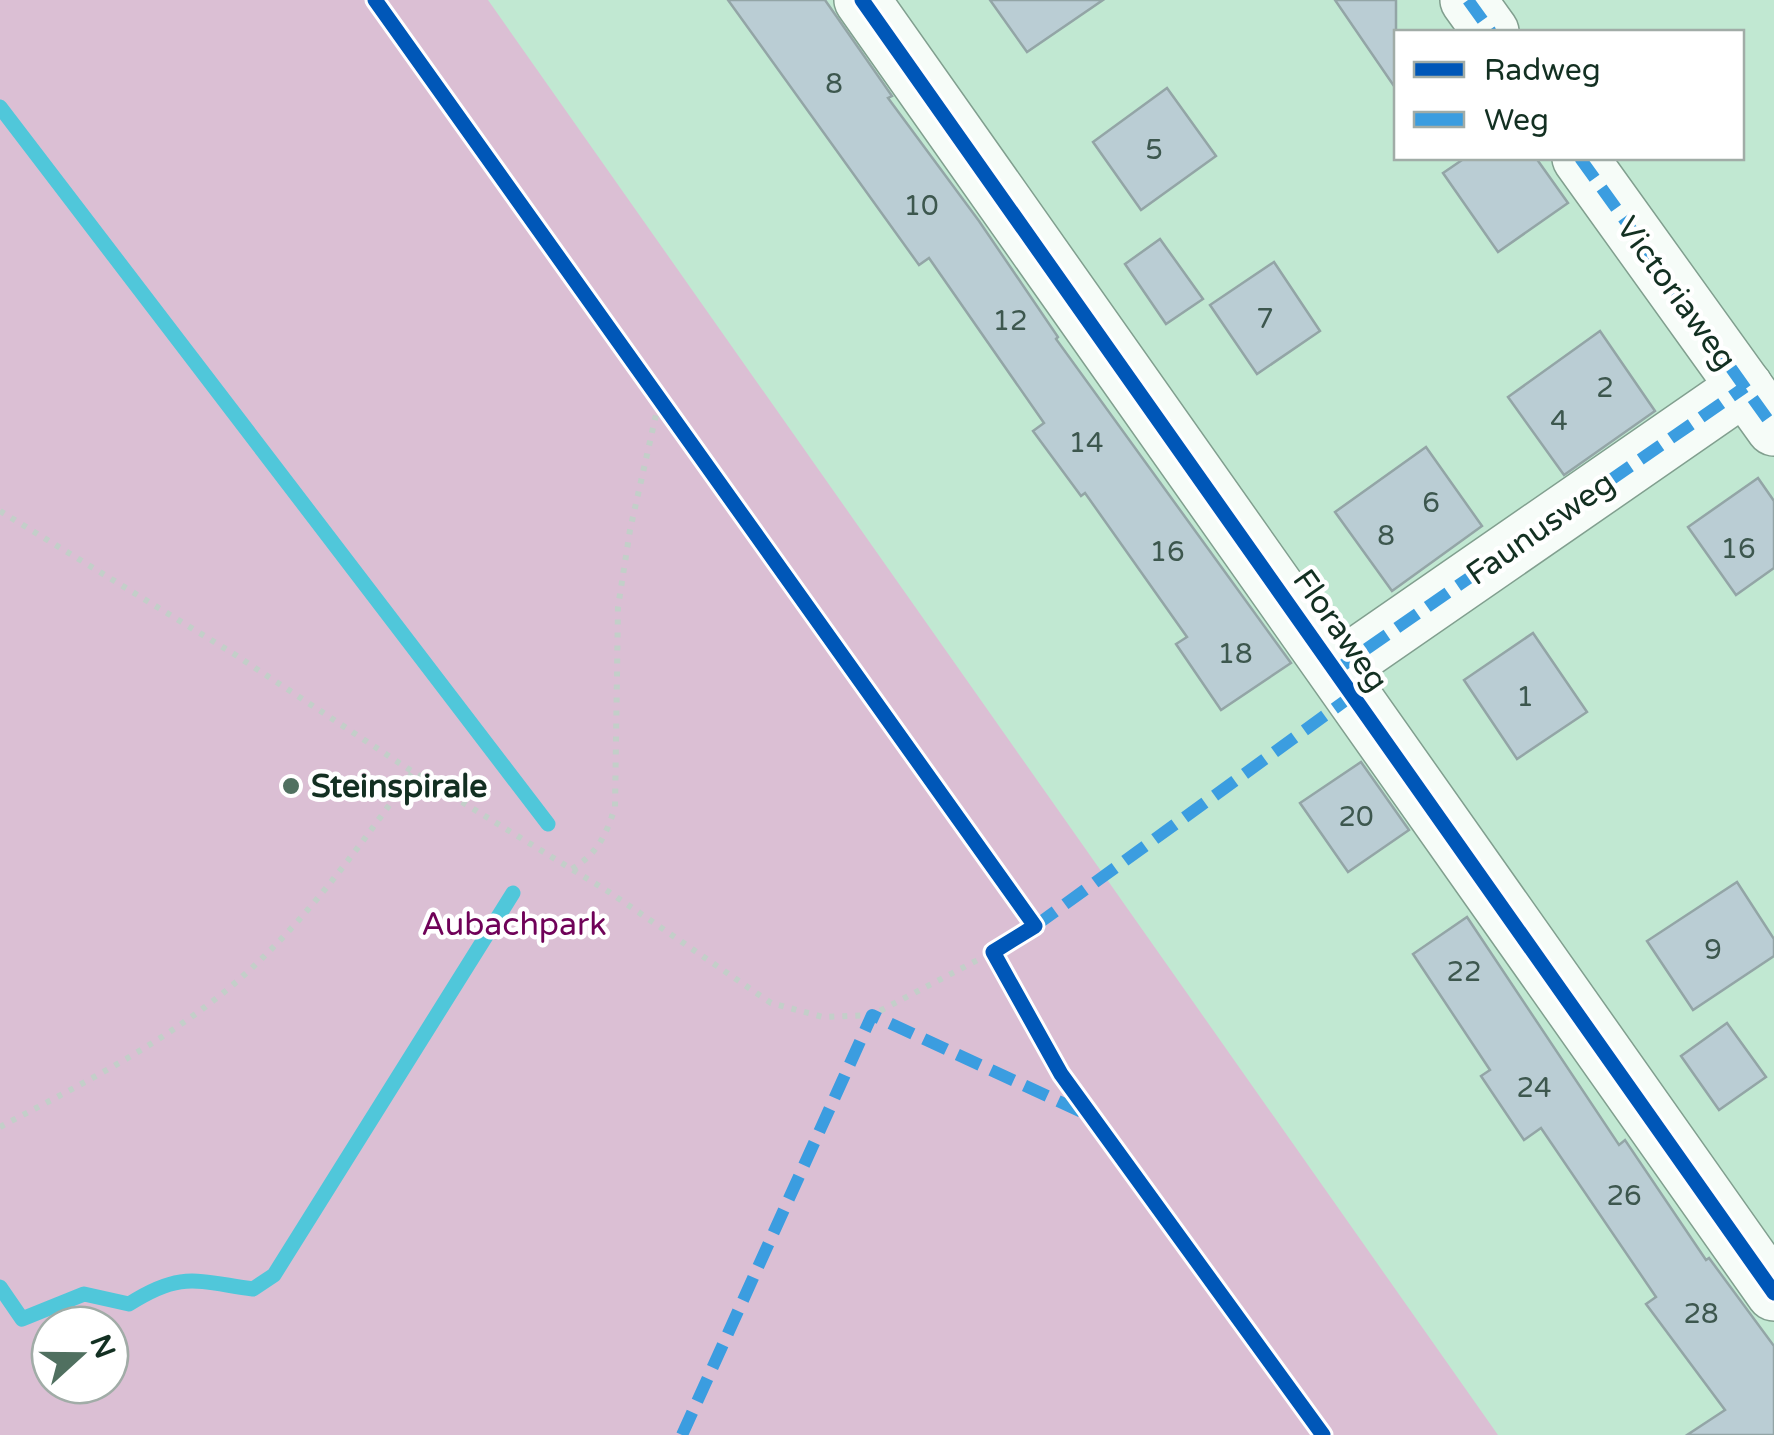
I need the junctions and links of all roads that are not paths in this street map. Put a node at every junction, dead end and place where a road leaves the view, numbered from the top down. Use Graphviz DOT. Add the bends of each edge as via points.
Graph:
graph roads {
  1 [pos="862,0"];
  2 [pos="1468,0"];
  3 [pos="1490,30"];
  4 [pos="1581,160"];
  5 [pos="1762,402"];
  6 [pos="1336,670"];
  7 [pos="1774,1293"];
  1 -- 6 [label="street, Floraweg"];
  2 -- 3 [label="street"];
  4 -- 5 [label="street, Victoriaweg"];
  5 -- 6 [label="street, Faunusweg"];
  6 -- 7 [label="street, Floraweg"];
}
